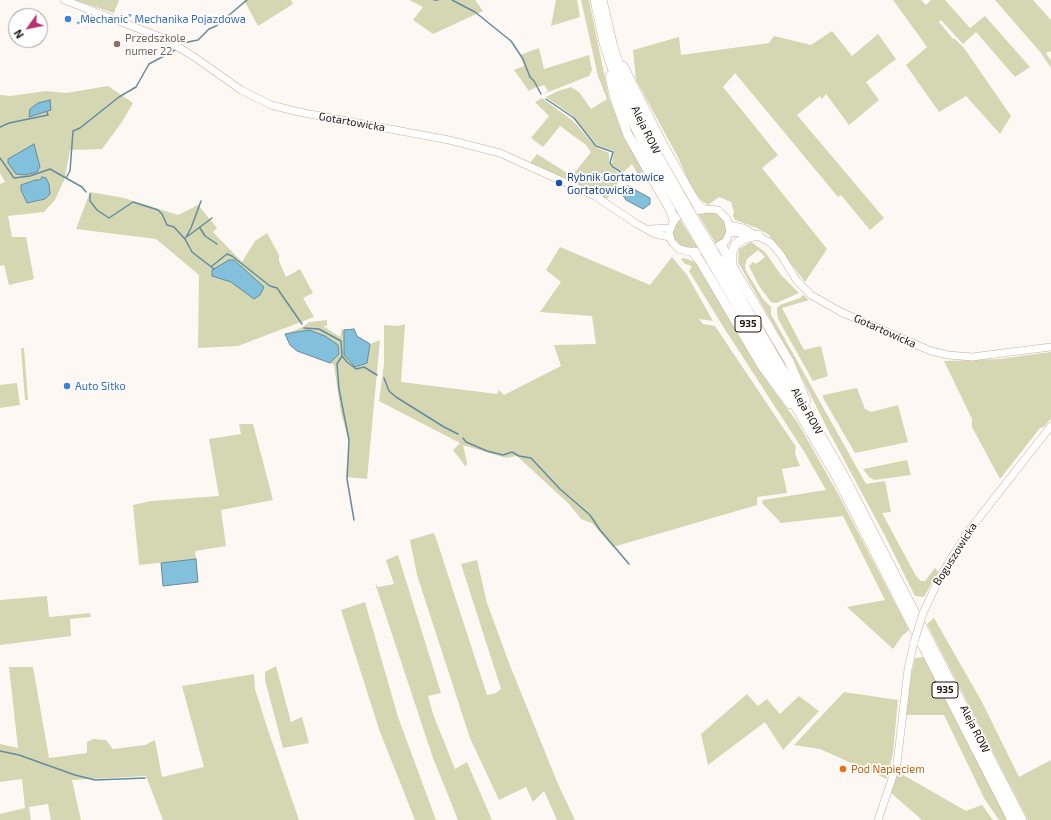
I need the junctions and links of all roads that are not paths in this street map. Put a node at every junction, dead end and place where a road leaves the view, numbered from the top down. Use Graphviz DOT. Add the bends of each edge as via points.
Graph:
graph roads {
  1 [pos="64,0"];
  2 [pos="595,0"];
  3 [pos="602,0"];
  4 [pos="613,47"];
  5 [pos="608,56"];
  6 [pos="682,206"];
  7 [pos="702,209"];
  8 [pos="672,224"];
  9 [pos="729,225"];
  10 [pos="646,229"];
  11 [pos="730,233"];
  12 [pos="755,234"];
  13 [pos="670,237"];
  14 [pos="722,245"];
  15 [pos="693,252"];
  16 [pos="733,266"];
  17 [pos="1051,347"];
  18 [pos="810,423"];
  19 [pos="1051,426"];
  20 [pos="878,820"];
  21 [pos="1012,820"];
  22 [pos="1022,820"];
  1 -- 10 [label="street, Gotartowicka" via="163,38 241,90 271,105 448,140 500,153 599,198"];
  2 -- 5 [label="main road, Aleja ROW / 935"];
  3 -- 4 [label="main road, Aleja ROW / 935"];
  4 -- 6 [label="main road, Aleja ROW / 935" via="636,113"];
  4 -- 7 [label="main road" via="664,147"];
  5 -- 6 [label="main road, Aleja ROW / 935" via="633,123"];
  5 -- 8 [label="main road" via="612,90 622,121 634,148 671,211"];
  6 -- 18 [label="main road, Aleja ROW / 935, bridge"];
  7 -- 8 [label="street" via="683,213"];
  7 -- 9 [label="street" via="721,212"];
  8 -- 10 [label="street"];
  8 -- 13 [label="street"];
  9 -- 11 [label="street"];
  9 -- 12 [label="street, Gotartowicka"];
  10 -- 13 [label="street, Gotartowicka"];
  11 -- 12 [label="street"];
  11 -- 14 [label="street"];
  12 -- 16 [label="main road" via="736,244 732,252"];
  12 -- 17 [label="street, Gotartowicka" via="774,247 797,281 811,295 841,312 931,351 972,357"];
  13 -- 15 [label="street" via="679,249"];
  14 -- 15 [label="street"];
  14 -- 16 [label="main road"];
  15 -- 18 [label="main road" via="766,372"];
  16 -- 18 [label="main road" via="791,366 802,389"];
  18 -- 21 [label="main road, Aleja ROW / 935"];
  18 -- 22 [label="main road, Aleja ROW / 935" via="868,522"];
  19 -- 20 [label="street, Boguszowicka, bridge" via="970,529 941,575 922,613 908,669 897,764"];
}
